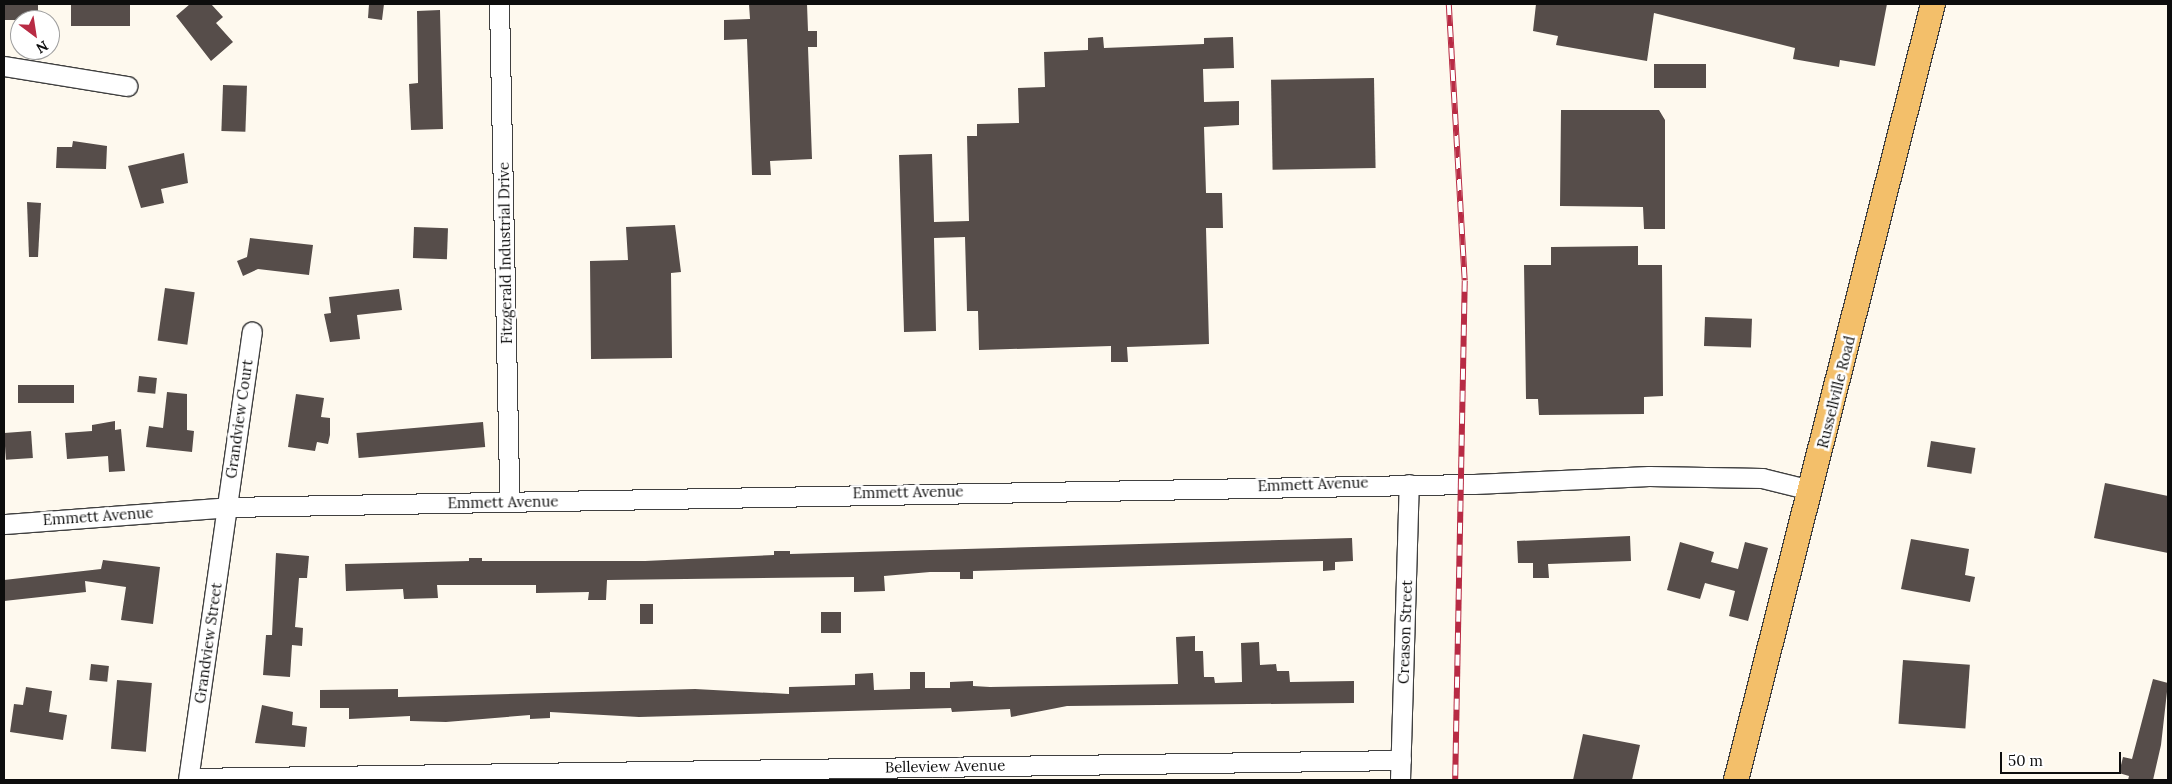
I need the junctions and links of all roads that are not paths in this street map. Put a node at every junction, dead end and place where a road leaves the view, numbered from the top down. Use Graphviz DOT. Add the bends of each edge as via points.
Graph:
graph roads {
  1 [pos="499,4"];
  2 [pos="1933,4"];
  3 [pos="4,66"];
  4 [pos="127,86"];
  5 [pos="252,332"];
  6 [pos="1409,484"];
  7 [pos="1811,490"];
  8 [pos="510,502"];
  9 [pos="228,507"];
  10 [pos="4,524"];
  11 [pos="1401,760"];
  12 [pos="740,775"];
  13 [pos="188,779"];
  14 [pos="1400,780"];
  15 [pos="1736,780"];
  1 -- 8 [label="street, Fitzgerald Industrial Drive"];
  2 -- 7 [label="main road, Russellville Road"];
  3 -- 4 [label="street"];
  5 -- 9 [label="street, Grandview Court"];
  6 -- 7 [label="street, Emmett Avenue" via="1727,475 1762,478"];
  6 -- 8 [label="street, Emmett Avenue"];
  6 -- 11 [label="street, Creason Street"];
  7 -- 15 [label="main road, Russellville Road"];
  8 -- 9 [label="street, Emmett Avenue"];
  9 -- 10 [label="street, Emmett Avenue"];
  9 -- 13 [label="street, Grandview Street"];
  11 -- 12 [label="street, Belleview Avenue"];
  11 -- 14 [label="street, Creason Street"];
  12 -- 13 [label="street, Belleview Avenue"];
}
